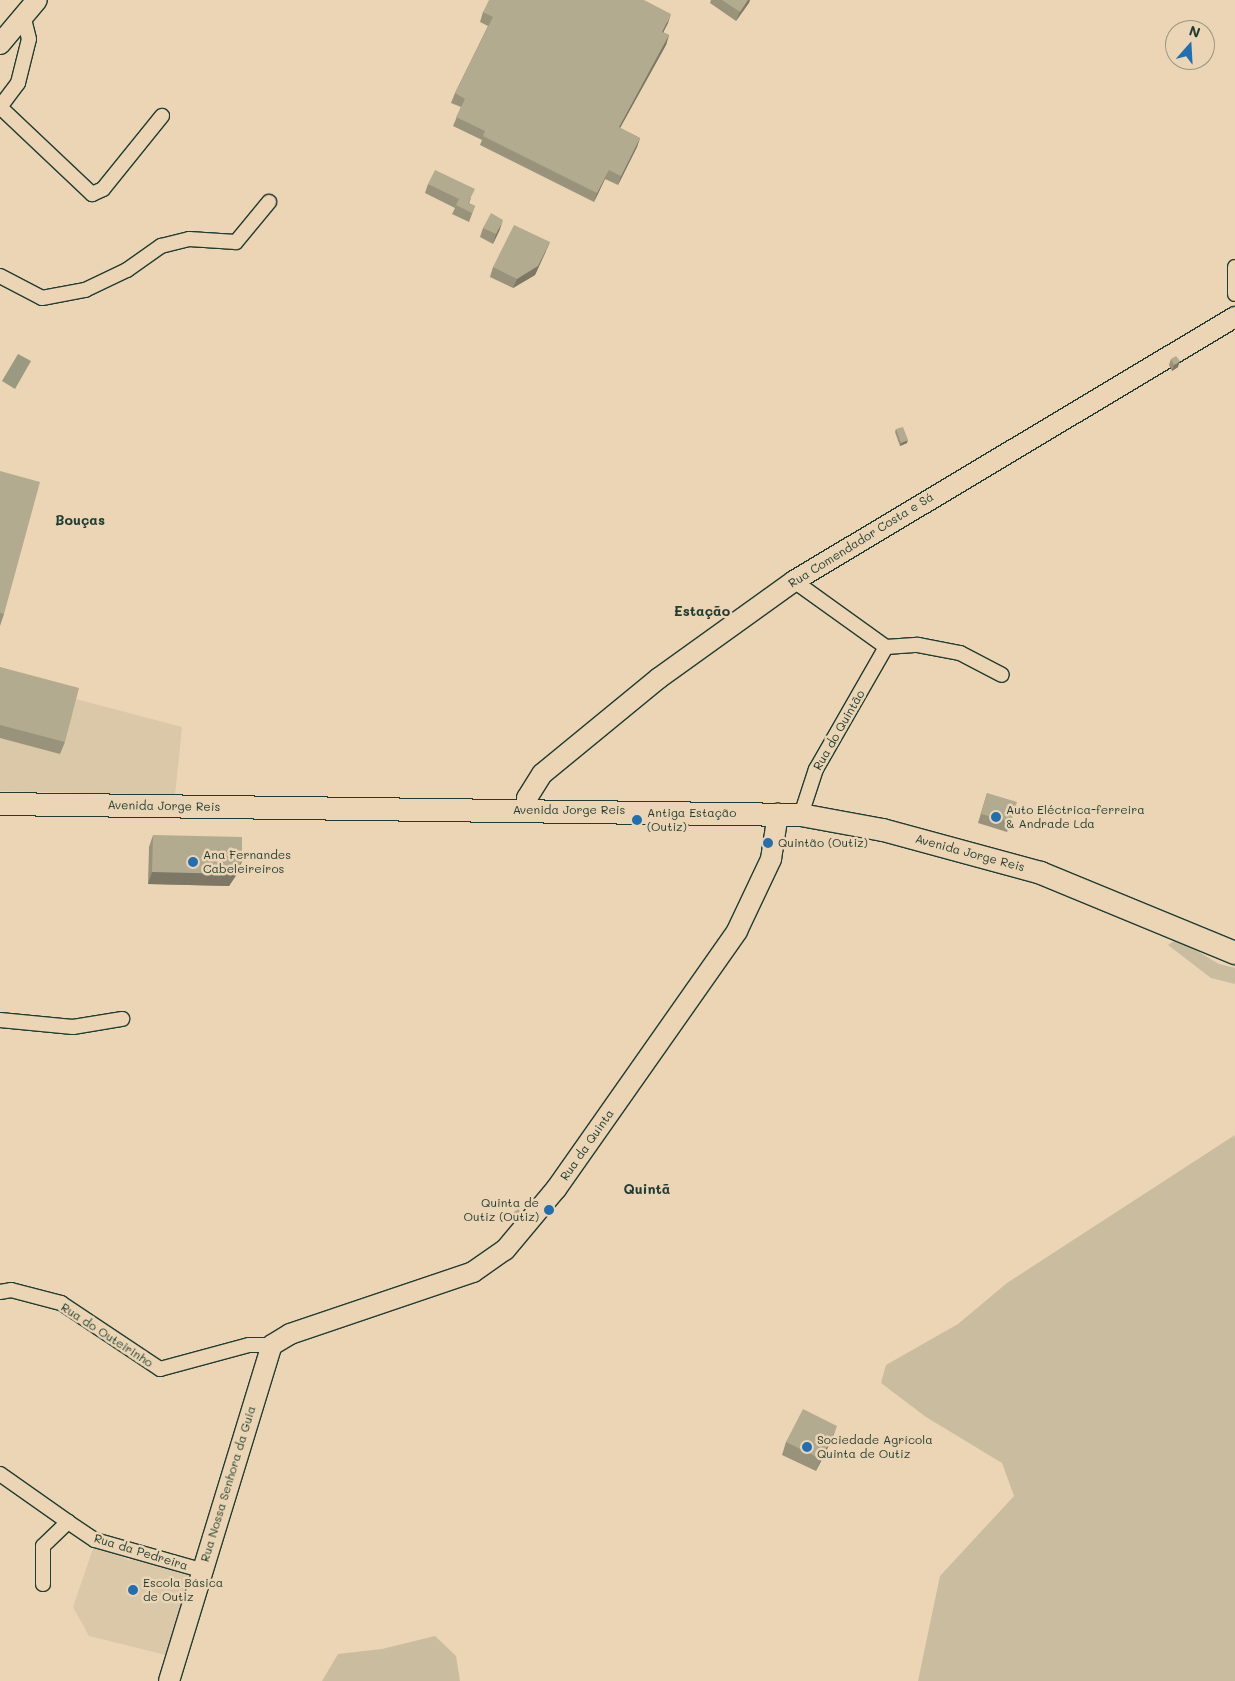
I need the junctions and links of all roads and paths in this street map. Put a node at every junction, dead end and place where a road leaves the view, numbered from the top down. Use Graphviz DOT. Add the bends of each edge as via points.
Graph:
graph roads {
  1 [pos="37,0"];
  2 [pos="24,19"];
  3 [pos="0,44"];
  4 [pos="0,107"];
  5 [pos="162,116"];
  6 [pos="269,202"];
  7 [pos="1235,267"];
  8 [pos="0,276"];
  9 [pos="1235,294"];
  10 [pos="1235,317"];
  11 [pos="794,581"];
  12 [pos="886,647"];
  13 [pos="1002,675"];
  14 [pos="0,804"];
  15 [pos="527,810"];
  16 [pos="778,814"];
  17 [pos="801,815"];
  18 [pos="1235,953"];
  19 [pos="122,1019"];
  20 [pos="0,1020"];
  21 [pos="0,1292"];
  22 [pos="272,1345"];
  23 [pos="0,1474"];
  24 [pos="68,1522"];
  25 [pos="201,1570"];
  26 [pos="43,1584"];
  27 [pos="169,1681"];
  1 -- 2 [label="street"];
  2 -- 3 [label="street"];
  2 -- 4 [label="street" via="29,39 18,83"];
  4 -- 5 [label="street" via="92,194 103,189"];
  6 -- 8 [label="street" via="236,242 189,239 161,246 127,270 85,290 42,298"];
  7 -- 9 [label="street"];
  10 -- 11 [label="street, Rua Comendador Costa e Sá"];
  11 -- 12 [label="street"];
  11 -- 15 [label="street, Rua Comendador Costa e Sá" via="659,678 542,774 528,798"];
  12 -- 13 [label="street" via="918,645 960,653"];
  12 -- 17 [label="street, Rua do Quintão" via="816,769"];
  14 -- 15 [label="main road, Avenida Jorge Reis"];
  15 -- 16 [label="main road, Avenida Jorge Reis"];
  16 -- 17 [label="main road, Avenida Jorge Reis"];
  16 -- 22 [label="street, Rua da Quinta" via="771,859 737,931 556,1189 505,1250 473,1272 290,1334"];
  17 -- 18 [label="main road, Avenida Jorge Reis" via="883,830 1041,873"];
  19 -- 20 [label="street" via="73,1027"];
  21 -- 22 [label="street, Rua do Outeirinho" via="10,1290 61,1303 160,1369 249,1344"];
  22 -- 25 [label="street, Rua Nossa Senhora da Guia"];
  23 -- 24 [label="street, Rua da Pedreira"];
  24 -- 25 [label="street, Rua da Pedreira" via="95,1540"];
  24 -- 26 [label="street" via="42,1546"];
  25 -- 27 [label="street, Rua Nossa Senhora da Guia"];
}
